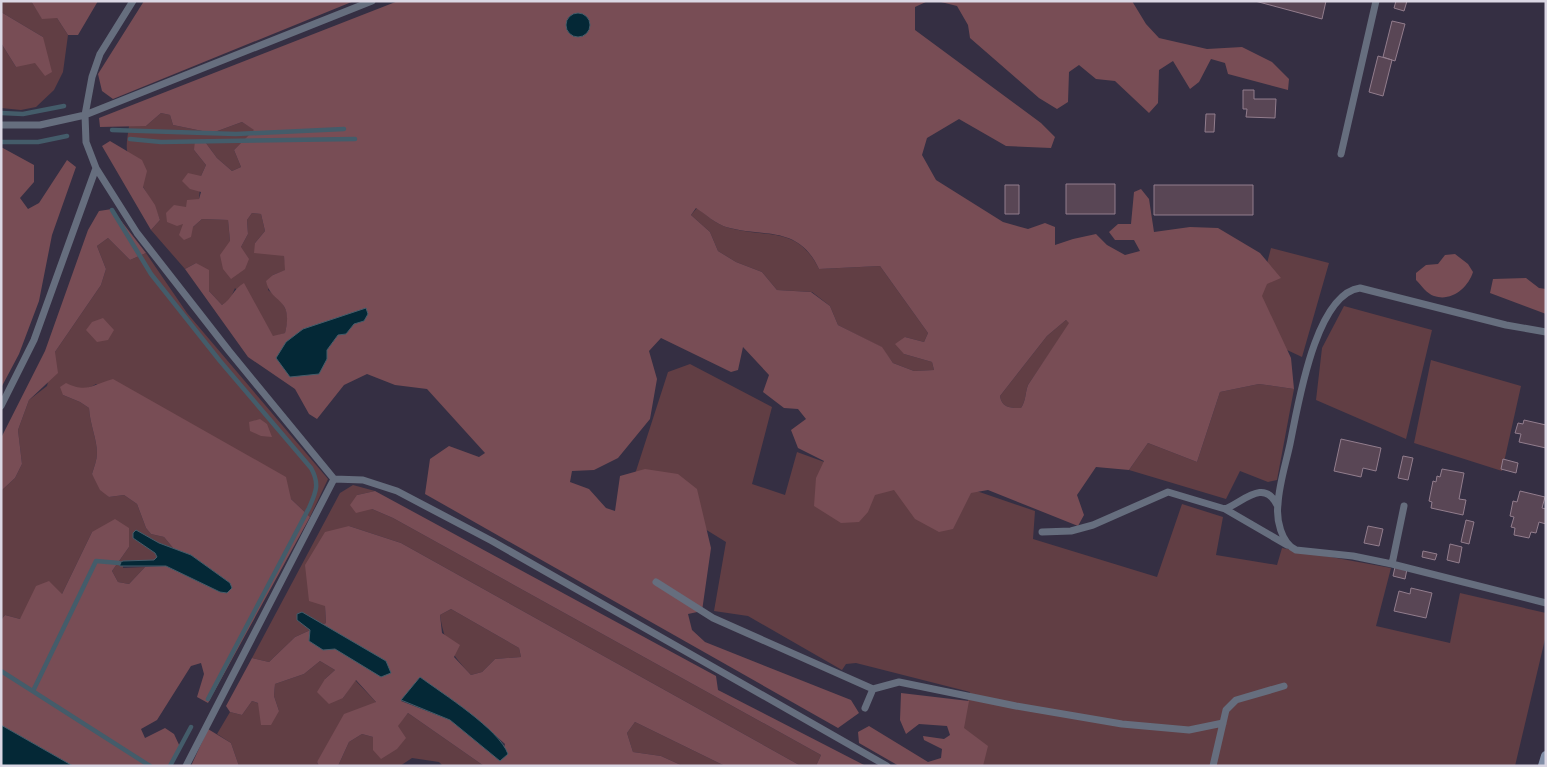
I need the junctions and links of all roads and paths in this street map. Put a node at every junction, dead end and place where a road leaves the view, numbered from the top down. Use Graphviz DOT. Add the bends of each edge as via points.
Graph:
graph roads {
  1 [pos="133,1"];
  2 [pos="372,1"];
  3 [pos="1376,1"];
  4 [pos="85,115"];
  5 [pos="1,125"];
  6 [pos="1341,154"];
  7 [pos="96,168"];
  8 [pos="1546,332"];
  9 [pos="1,406"];
  10 [pos="334,479"];
  11 [pos="1277,505"];
  12 [pos="1404,506"];
  13 [pos="1224,509"];
  14 [pos="1042,532"];
  15 [pos="1289,547"];
  16 [pos="1392,564"];
  17 [pos="656,582"];
  18 [pos="1546,603"];
  19 [pos="1284,686"];
  20 [pos="873,689"];
  21 [pos="865,708"];
  22 [pos="1223,723"];
  23 [pos="1546,756"];
  24 [pos="186,766"];
  25 [pos="888,766"];
  26 [pos="1213,766"];
  27 [pos="1543,766"];
  1 -- 4 [label="lane" via="100,54"];
  2 -- 4 [label="lane"];
  3 -- 6 [label="lane"];
  4 -- 5 [label="lane" via="40,125"];
  4 -- 7 [label="lane" via="86,142"];
  7 -- 9 [label="lane" via="34,340"];
  7 -- 10 [label="lane" via="137,233"];
  8 -- 11 [label="lane" via="1360,288 1351,289 1344,294 1317,337 1304,374"];
  10 -- 24 [label="lane"];
  10 -- 25 [label="lane" via="364,480 397,491 492,541"];
  11 -- 13 [label="lane" via="1270,495 1258,491"];
  11 -- 15 [label="lane" via="1280,526"];
  12 -- 16 [label="lane"];
  13 -- 14 [label="lane" via="1168,492 1093,525 1071,531"];
  13 -- 15 [label="lane"];
  15 -- 16 [label="lane"];
  16 -- 18 [label="lane"];
  17 -- 20 [label="lane" via="713,618"];
  19 -- 22 [label="lane" via="1236,700 1226,710"];
  20 -- 21 [label="lane"];
  20 -- 22 [label="lane" via="899,682 1122,724 1189,730"];
  22 -- 26 [label="lane"];
  23 -- 27 [label="street"];
}
